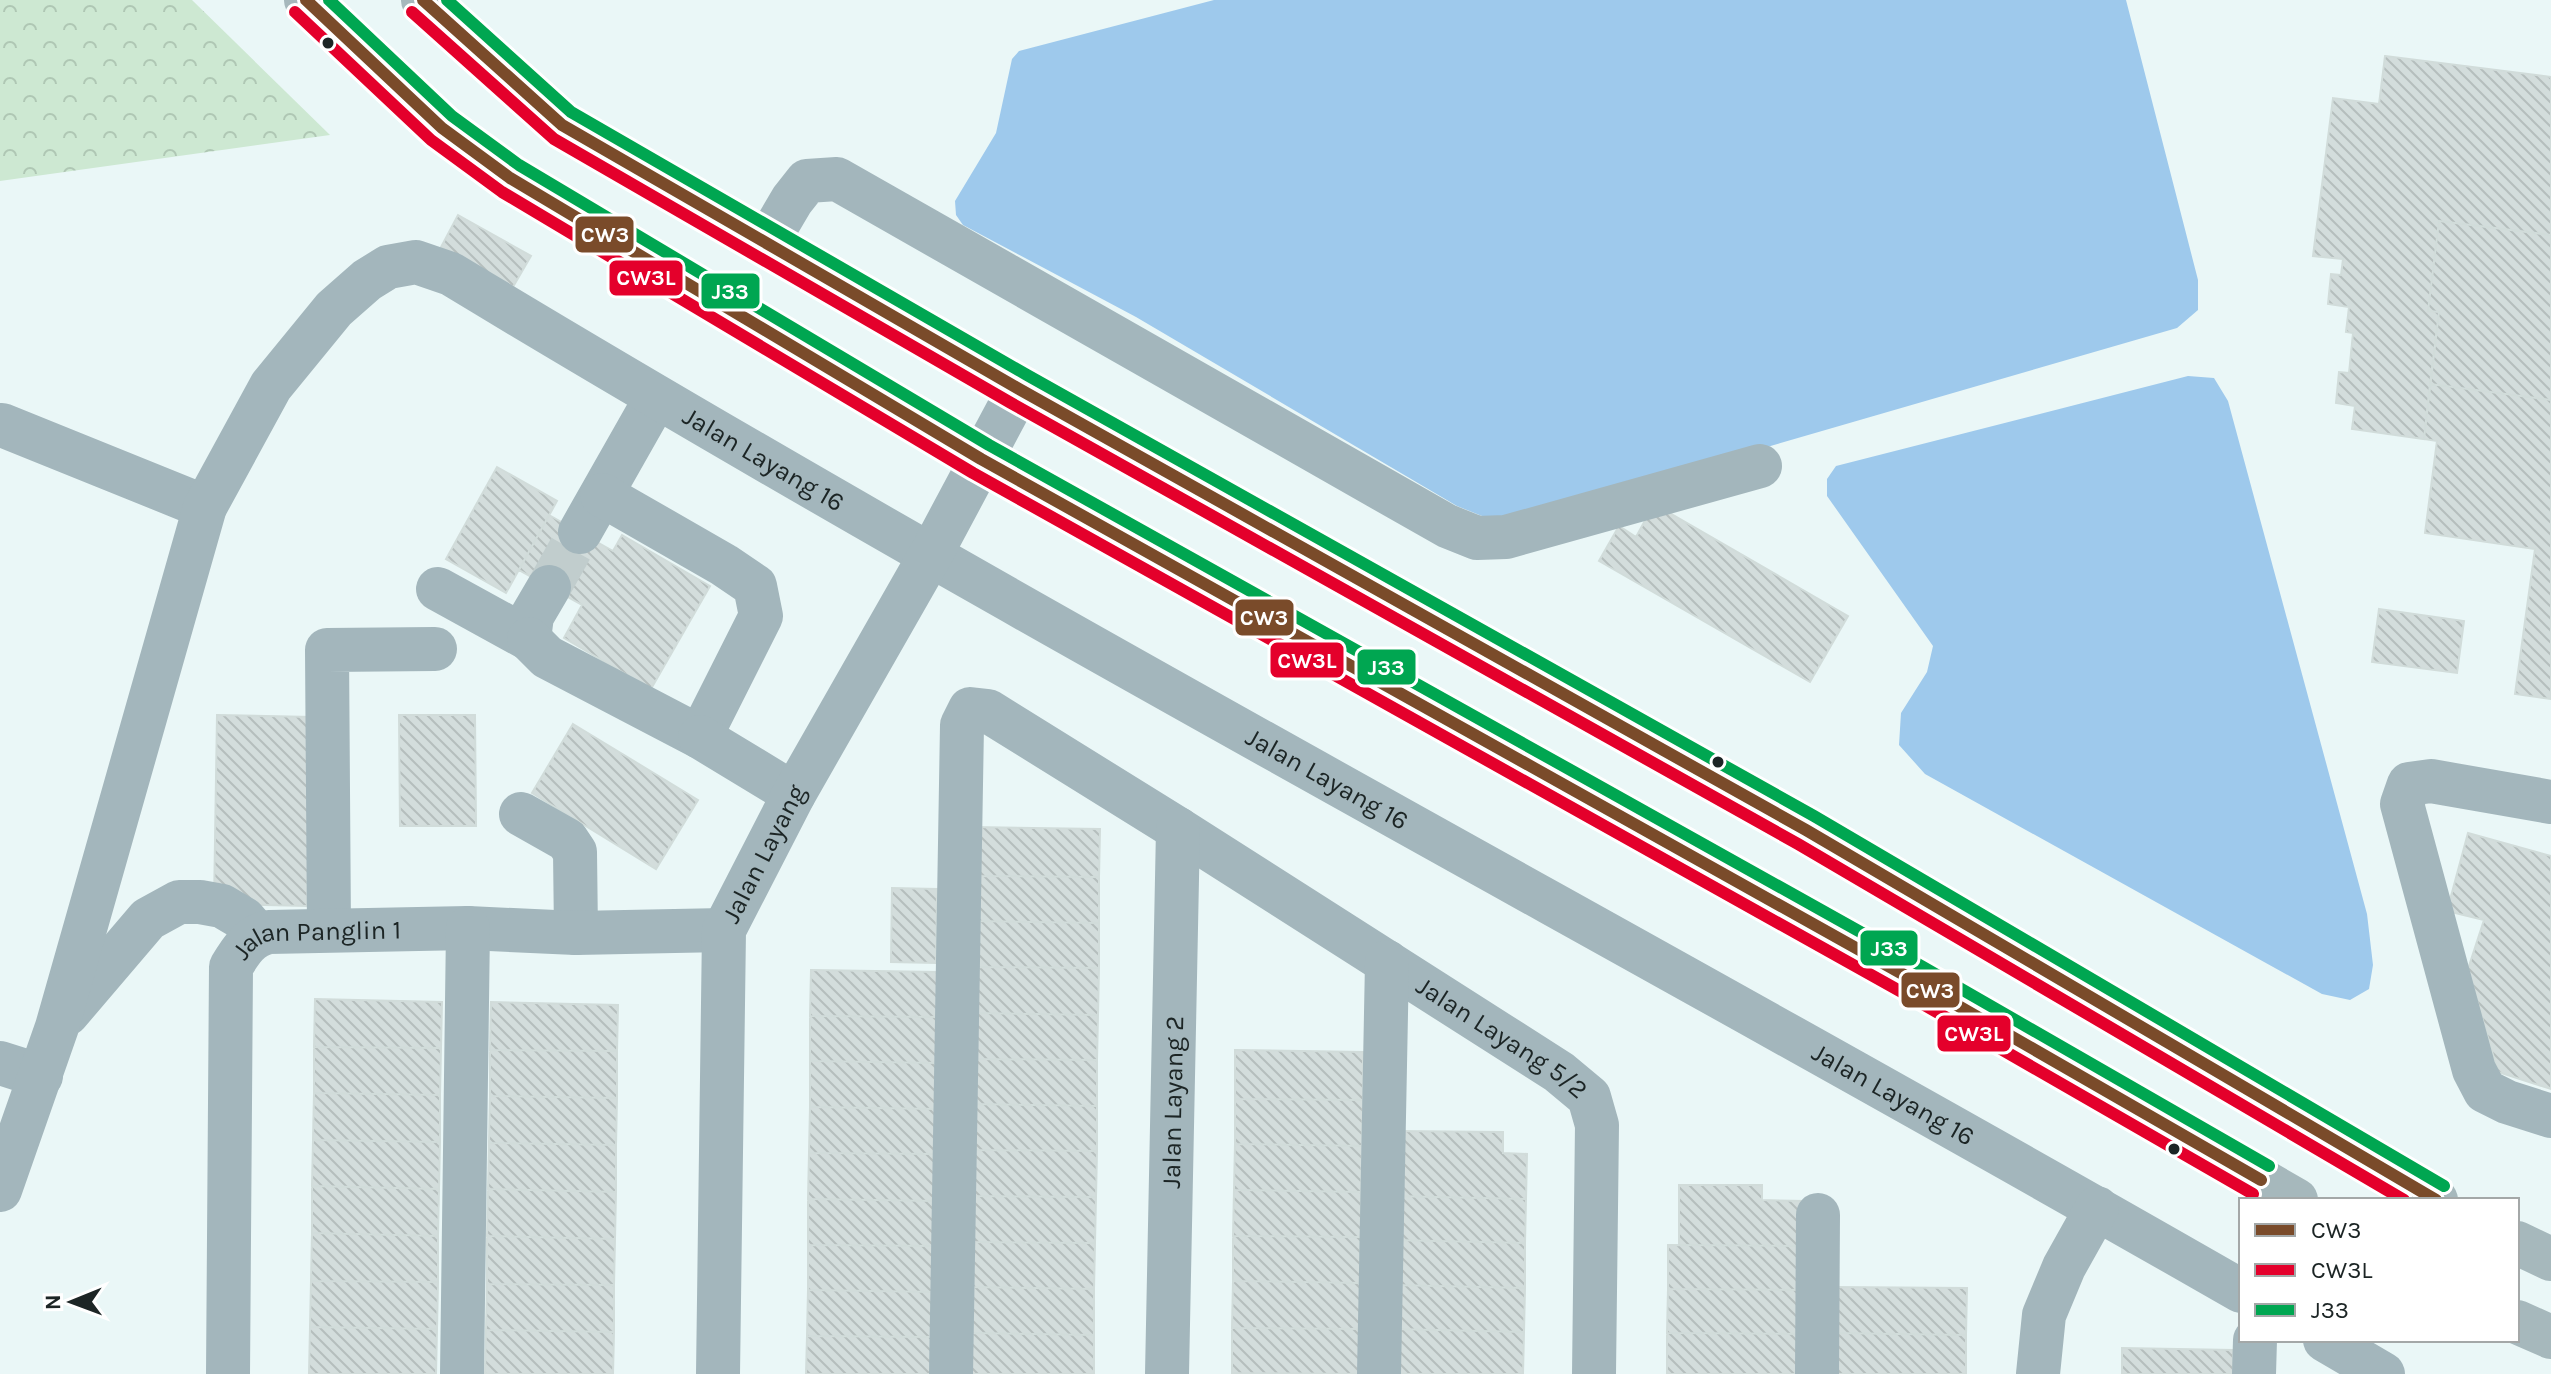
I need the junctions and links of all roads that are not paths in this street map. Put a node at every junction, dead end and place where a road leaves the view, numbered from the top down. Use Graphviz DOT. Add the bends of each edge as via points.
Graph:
graph roads {
  1 [pos="306,0"];
  2 [pos="423,0"];
  3 [pos="766,244"];
  4 [pos="1019,389"];
  5 [pos="656,398"];
  6 [pos="2,425"];
  7 [pos="981,459"];
  8 [pos="1760,466"];
  9 [pos="602,495"];
  10 [pos="205,507"];
  11 [pos="580,532"];
  12 [pos="931,554"];
  13 [pos="549,587"];
  14 [pos="438,589"];
  15 [pos="529,639"];
  16 [pos="435,649"];
  17 [pos="700,737"];
  18 [pos="794,794"];
  19 [pos="2551,802"];
  20 [pos="521,814"];
  21 [pos="1178,829"];
  22 [pos="468,928"];
  23 [pos="329,930"];
  24 [pos="724,930"];
  25 [pos="576,933"];
  26 [pos="257,934"];
  27 [pos="1387,962"];
  28 [pos="57,1027"];
  29 [pos="0,1063"];
  30 [pos="41,1076"];
  31 [pos="2551,1116"];
  32 [pos="0,1190"];
  33 [pos="2293,1198"];
  34 [pos="2433,1198"];
  35 [pos="2097,1208"];
  36 [pos="1818,1215"];
  37 [pos="2519,1244"];
  38 [pos="2551,1259"];
  39 [pos="2239,1290"];
  40 [pos="2519,1323"];
  41 [pos="2551,1337"];
  42 [pos="2255,1342"];
  43 [pos="2328,1342"];
  44 [pos="228,1374"];
  45 [pos="462,1374"];
  46 [pos="718,1374"];
  47 [pos="951,1374"];
  48 [pos="1167,1374"];
  49 [pos="1379,1374"];
  50 [pos="1594,1374"];
  51 [pos="1817,1374"];
  52 [pos="2038,1374"];
  53 [pos="2254,1374"];
  54 [pos="2383,1374"];
  1 -- 7 [label="main road" via="442,128 510,178"];
  2 -- 3 [label="main road" via="562,125"];
  3 -- 4 [label="main road"];
  3 -- 8 [label="street" via="807,181 837,179 1447,526 1477,538 1506,537"];
  4 -- 7 [label="street, Jalan Layang"];
  4 -- 34 [label="main road" via="1806,830"];
  5 -- 9 [label="street"];
  5 -- 10 [label="street, Jalan Layang 16" via="451,274 416,262 388,267 334,309 271,386"];
  5 -- 12 [label="street, Jalan Layang 16"];
  6 -- 10 [label="street"];
  7 -- 12 [label="street, Jalan Layang"];
  7 -- 33 [label="main road"];
  9 -- 11 [label="street"];
  9 -- 17 [label="street" via="755,586 761,616"];
  10 -- 28 [label="street"];
  12 -- 18 [label="street, Jalan Layang"];
  12 -- 35 [label="street, Jalan Layang 16"];
  13 -- 15 [label="street" via="532,616"];
  14 -- 15 [label="street"];
  15 -- 17 [label="street" via="547,657"];
  16 -- 23 [label="street" via="327,650"];
  17 -- 18 [label="street"];
  18 -- 24 [label="street, Jalan Layang"];
  19 -- 31 [label="street" via="2431,781 2409,784 2402,804 2474,1070 2485,1091"];
  20 -- 25 [label="street" via="567,840 575,852"];
  21 -- 27 [label="street, Jalan Layang 5/2"];
  21 -- 47 [label="street, Jalan Layang 5/2" via="988,711 970,709 962,725"];
  21 -- 48 [label="street, Jalan Layang 2"];
  22 -- 23 [label="street, Jalan Panglin 1"];
  22 -- 25 [label="street, Jalan Panglin 1"];
  22 -- 45 [label="street"];
  23 -- 26 [label="street, Jalan Panglin 1"];
  24 -- 25 [label="street, Jalan Panglin 1"];
  24 -- 46 [label="street, Jalan Layang"];
  26 -- 28 [label="street" via="222,906 179,902 162,909"];
  26 -- 44 [label="street, Jalan Panglin 1" via="231,967"];
  27 -- 49 [label="street"];
  27 -- 50 [label="street, Jalan Layang 5/2" via="1559,1072 1589,1097 1597,1125"];
  28 -- 30 [label="street"];
  29 -- 30 [label="street"];
  30 -- 32 [label="street"];
  35 -- 39 [label="street, Jalan Layang 16"];
  35 -- 52 [label="street" via="2044,1315"];
  36 -- 51 [label="street"];
  37 -- 38 [label="main road"];
  40 -- 41 [label="main road"];
  42 -- 53 [label="street"];
  43 -- 54 [label="street"];
}
